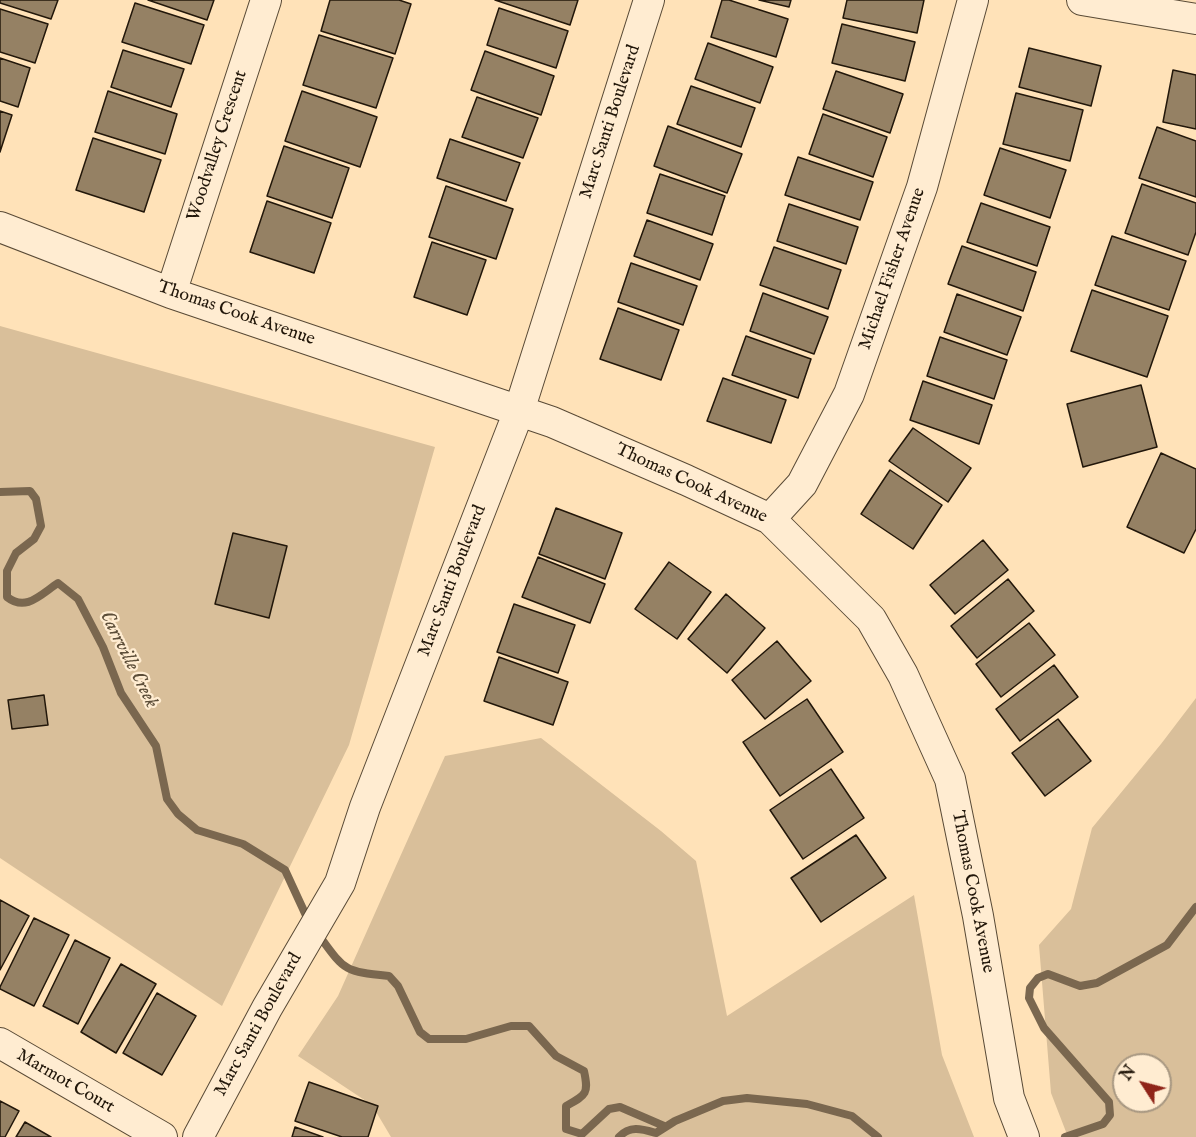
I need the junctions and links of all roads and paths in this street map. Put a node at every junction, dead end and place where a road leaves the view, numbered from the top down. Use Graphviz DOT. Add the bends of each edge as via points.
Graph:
graph roads {
  1 [pos="266,0"];
  2 [pos="649,0"];
  3 [pos="973,0"];
  4 [pos="1082,0"];
  5 [pos="1196,19"];
  6 [pos="0,227"];
  7 [pos="171,293"];
  8 [pos="519,411"];
  9 [pos="770,519"];
  10 [pos="0,1043"];
  11 [pos="162,1137"];
  12 [pos="198,1137"];
  13 [pos="1024,1137"];
  1 -- 7 [label="street, Woodvalley Crescent"];
  2 -- 8 [label="street, Marc Santi Boulevard"];
  3 -- 9 [label="street, Michael Fisher Avenue" via="922,187 849,394 802,484"];
  4 -- 5 [label="street"];
  6 -- 7 [label="street, Thomas Cook Avenue"];
  7 -- 8 [label="street, Thomas Cook Avenue"];
  8 -- 9 [label="street, Thomas Cook Avenue"];
  8 -- 12 [label="street, Marc Santi Boulevard" via="365,807 340,883"];
  9 -- 13 [label="street, Thomas Cook Avenue" via="871,619 903,675 950,779 1009,1098"];
  10 -- 11 [label="street, Marmot Court"];
}
